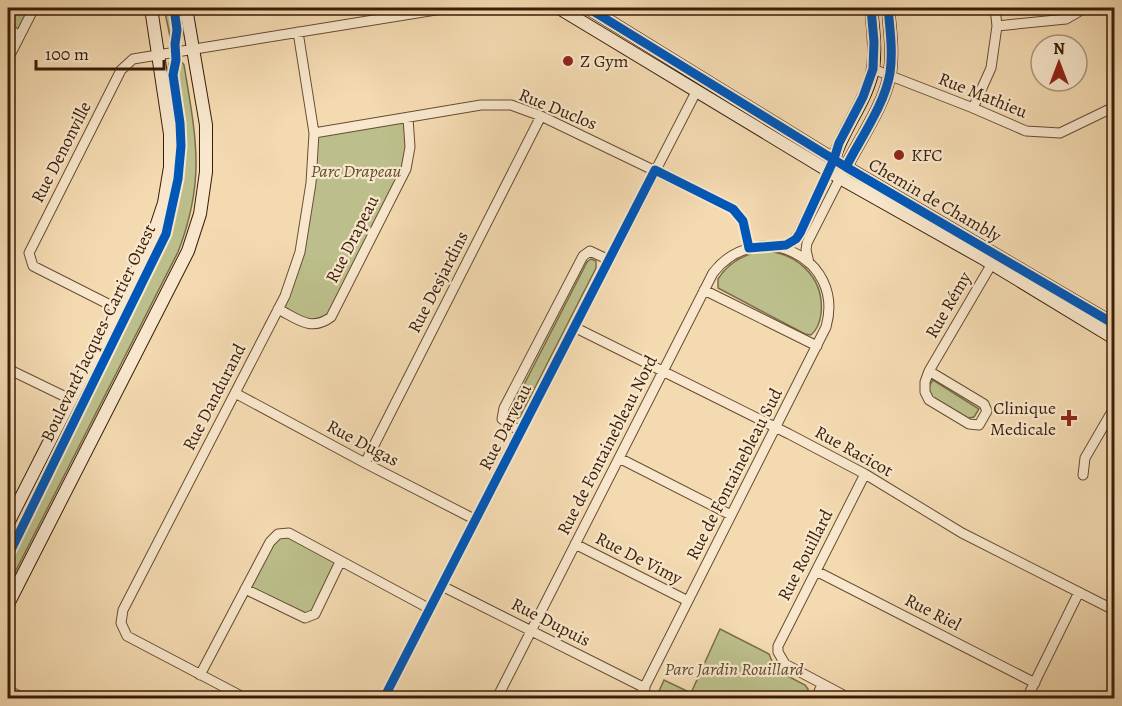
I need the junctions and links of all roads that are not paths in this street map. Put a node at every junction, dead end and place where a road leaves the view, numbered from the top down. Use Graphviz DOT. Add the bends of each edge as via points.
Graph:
graph roads {
  1 [pos="34,8"];
  2 [pos="151,8"];
  3 [pos="186,8"];
  4 [pos="448,8"];
  5 [pos="560,8"];
  6 [pos="588,8"];
  7 [pos="871,8"];
  8 [pos="888,8"];
  9 [pos="995,8"];
  10 [pos="1085,8"];
  11 [pos="997,26"];
  12 [pos="8,28"];
  13 [pos="298,32"];
  14 [pos="19,36"];
  15 [pos="193,50"];
  16 [pos="158,56"];
  17 [pos="8,59"];
  18 [pos="873,69"];
  19 [pos="889,76"];
  20 [pos="696,92"];
  21 [pos="1114,107"];
  22 [pos="973,108"];
  23 [pos="541,116"];
  24 [pos="408,118"];
  25 [pos="314,133"];
  26 [pos="831,165"];
  27 [pos="655,170"];
  28 [pos="843,172"];
  29 [pos="778,247"];
  30 [pos="748,248"];
  31 [pos="994,259"];
  32 [pos="609,260"];
  33 [pos="809,263"];
  34 [pos="704,290"];
  35 [pos="118,309"];
  36 [pos="278,309"];
  37 [pos="1114,324"];
  38 [pos="574,327"];
  39 [pos="1114,338"];
  40 [pos="817,346"];
  41 [pos="8,369"];
  42 [pos="663,371"];
  43 [pos="929,371"];
  44 [pos="235,393"];
  45 [pos="72,400"];
  46 [pos="1114,408"];
  47 [pos="776,428"];
  48 [pos="521,432"];
  49 [pos="619,458"];
  50 [pos="365,464"];
  51 [pos="865,474"];
  52 [pos="1083,475"];
  53 [pos="731,515"];
  54 [pos="476,520"];
  55 [pos="8,523"];
  56 [pos="575,544"];
  57 [pos="340,562"];
  58 [pos="816,571"];
  59 [pos="442,586"];
  60 [pos="244,589"];
  61 [pos="1079,592"];
  62 [pos="688,601"];
  63 [pos="8,604"];
  64 [pos="430,609"];
  65 [pos="1114,610"];
  66 [pos="532,631"];
  67 [pos="200,675"];
  68 [pos="1035,683"];
  69 [pos="822,685"];
  70 [pos="645,688"];
  71 [pos="8,690"];
  72 [pos="23,699"];
  73 [pos="245,699"];
  74 [pos="384,699"];
  75 [pos="497,699"];
  76 [pos="639,699"];
  77 [pos="816,699"];
  78 [pos="849,699"];
  79 [pos="1027,699"];
  1 -- 14 [label="street"];
  2 -- 16 [label="main road, Boulevard Jacques-Cartier Ouest"];
  3 -- 15 [label="main road"];
  4 -- 13 [label="street, Rue Denonville"];
  5 -- 20 [label="main road, Chemin de Chambly"];
  6 -- 26 [label="main road, Chemin de Chambly"];
  7 -- 18 [label="main road"];
  8 -- 19 [label="main road" via="892,45"];
  9 -- 11 [label="street"];
  10 -- 11 [label="street" via="1066,19"];
  11 -- 22 [label="street" via="991,68"];
  12 -- 14 [label="street"];
  13 -- 15 [label="street, Rue Denonville"];
  13 -- 25 [label="street, Rue Dandurand"];
  14 -- 17 [label="street"];
  15 -- 16 [label="street, Rue Denonville"];
  15 -- 63 [label="main road" via="207,125 206,172 200,213 188,251"];
  16 -- 35 [label="main road, Boulevard Jacques-Cartier Ouest" via="170,134 170,167 164,203 151,242"];
  16 -- 35 [label="street, Rue Denonville" via="133,59 121,70 29,253 33,266"];
  18 -- 19 [label="street, Rue Mathieu"];
  18 -- 26 [label="main road"];
  19 -- 22 [label="street, Rue Mathieu"];
  19 -- 28 [label="main road" via="880,102"];
  20 -- 26 [label="main road, Chemin de Chambly"];
  20 -- 27 [label="street, Rue Darveau"];
  21 -- 22 [label="street, Rue Mathieu" via="1060,133 1026,131"];
  23 -- 24 [label="street, Rue Duclos" via="511,105 481,105"];
  23 -- 27 [label="street, Rue Duclos"];
  23 -- 50 [label="street, Rue Desjardins"];
  24 -- 25 [label="street, Rue Duclos"];
  24 -- 36 [label="street, Rue Drapeau" via="410,147 406,169 331,317 321,324 310,324"];
  25 -- 36 [label="street, Rue Dandurand" via="300,252"];
  26 -- 28 [label="main road, Chemin de Chambly"];
  26 -- 29 [label="street" via="798,235 790,244"];
  27 -- 30 [label="street, Rue Duclos" via="733,209 743,221"];
  27 -- 32 [label="street, Rue Darveau"];
  28 -- 31 [label="main road, Chemin de Chambly"];
  28 -- 33 [label="street" via="807,243"];
  29 -- 30 [label="street, Rue de Fontainebleau Nord"];
  29 -- 33 [label="street"];
  30 -- 34 [label="street, Rue de Fontainebleau Nord" via="723,261"];
  31 -- 37 [label="main road, Chemin de Chambly"];
  31 -- 39 [label="main road, Chemin de Chambly"];
  31 -- 43 [label="street, Rue Rémy"];
  32 -- 38 [label="street, Rue Darveau"];
  32 -- 48 [label="street, Rue Darveau" via="590,251 583,256 504,408 502,419"];
  33 -- 40 [label="street, Rue de Fontainebleau Sud" via="822,278 829,303 828,321"];
  34 -- 40 [label="street"];
  34 -- 42 [label="street, Rue de Fontainebleau Nord"];
  35 -- 45 [label="main road, Boulevard Jacques-Cartier Ouest"];
  36 -- 44 [label="street, Rue Dandurand"];
  38 -- 42 [label="street, Rue Racicot"];
  38 -- 48 [label="street, Rue Darveau"];
  40 -- 47 [label="street, Rue de Fontainebleau Sud"];
  41 -- 45 [label="street"];
  42 -- 47 [label="street, Rue Racicot"];
  42 -- 49 [label="street, Rue de Fontainebleau Nord"];
  43 -- 43 [label="street, Rue Rémy" via="925,382 929,400 969,424 979,425 987,411 984,404"];
  44 -- 50 [label="street, Rue Dugas"];
  44 -- 67 [label="street, Rue Dandurand" via="123,610 121,623 127,636"];
  45 -- 55 [label="main road, Boulevard Jacques-Cartier Ouest"];
  46 -- 52 [label="street" via="1085,458"];
  47 -- 51 [label="street, Rue Racicot"];
  47 -- 53 [label="street, Rue de Fontainebleau Sud"];
  48 -- 54 [label="street, Rue Darveau"];
  49 -- 53 [label="street"];
  49 -- 56 [label="street, Rue de Fontainebleau Nord"];
  50 -- 54 [label="street, Rue Dugas"];
  51 -- 58 [label="street, Rue Rouillard"];
  51 -- 61 [label="street, Rue Racicot" via="962,533"];
  53 -- 62 [label="street, Rue de Fontainebleau Sud"];
  54 -- 59 [label="street, Rue Darveau"];
  56 -- 62 [label="street, Rue De Vimy"];
  56 -- 66 [label="street, Rue de Fontainebleau Nord"];
  57 -- 60 [label="street" via="289,533 278,534"];
  57 -- 60 [label="street" via="315,614 305,618"];
  57 -- 64 [label="street"];
  58 -- 68 [label="street, Rue Riel"];
  58 -- 69 [label="street, Rue Rouillard" via="781,638 778,652 785,663"];
  59 -- 64 [label="street, Rue Darveau"];
  59 -- 66 [label="street, Rue Dupuis"];
  60 -- 67 [label="street"];
  61 -- 65 [label="street, Rue Racicot"];
  61 -- 68 [label="street"];
  62 -- 70 [label="street, Rue de Fontainebleau Sud"];
  64 -- 74 [label="street, Rue Darveau"];
  66 -- 70 [label="street, Rue Dupuis"];
  66 -- 75 [label="street, Rue de Fontainebleau Nord"];
  67 -- 73 [label="street, Rue Dandurand"];
  68 -- 79 [label="street"];
  69 -- 77 [label="street"];
  69 -- 78 [label="street"];
  70 -- 76 [label="street, Rue de Fontainebleau Sud"];
  71 -- 72 [label="street"];
}
